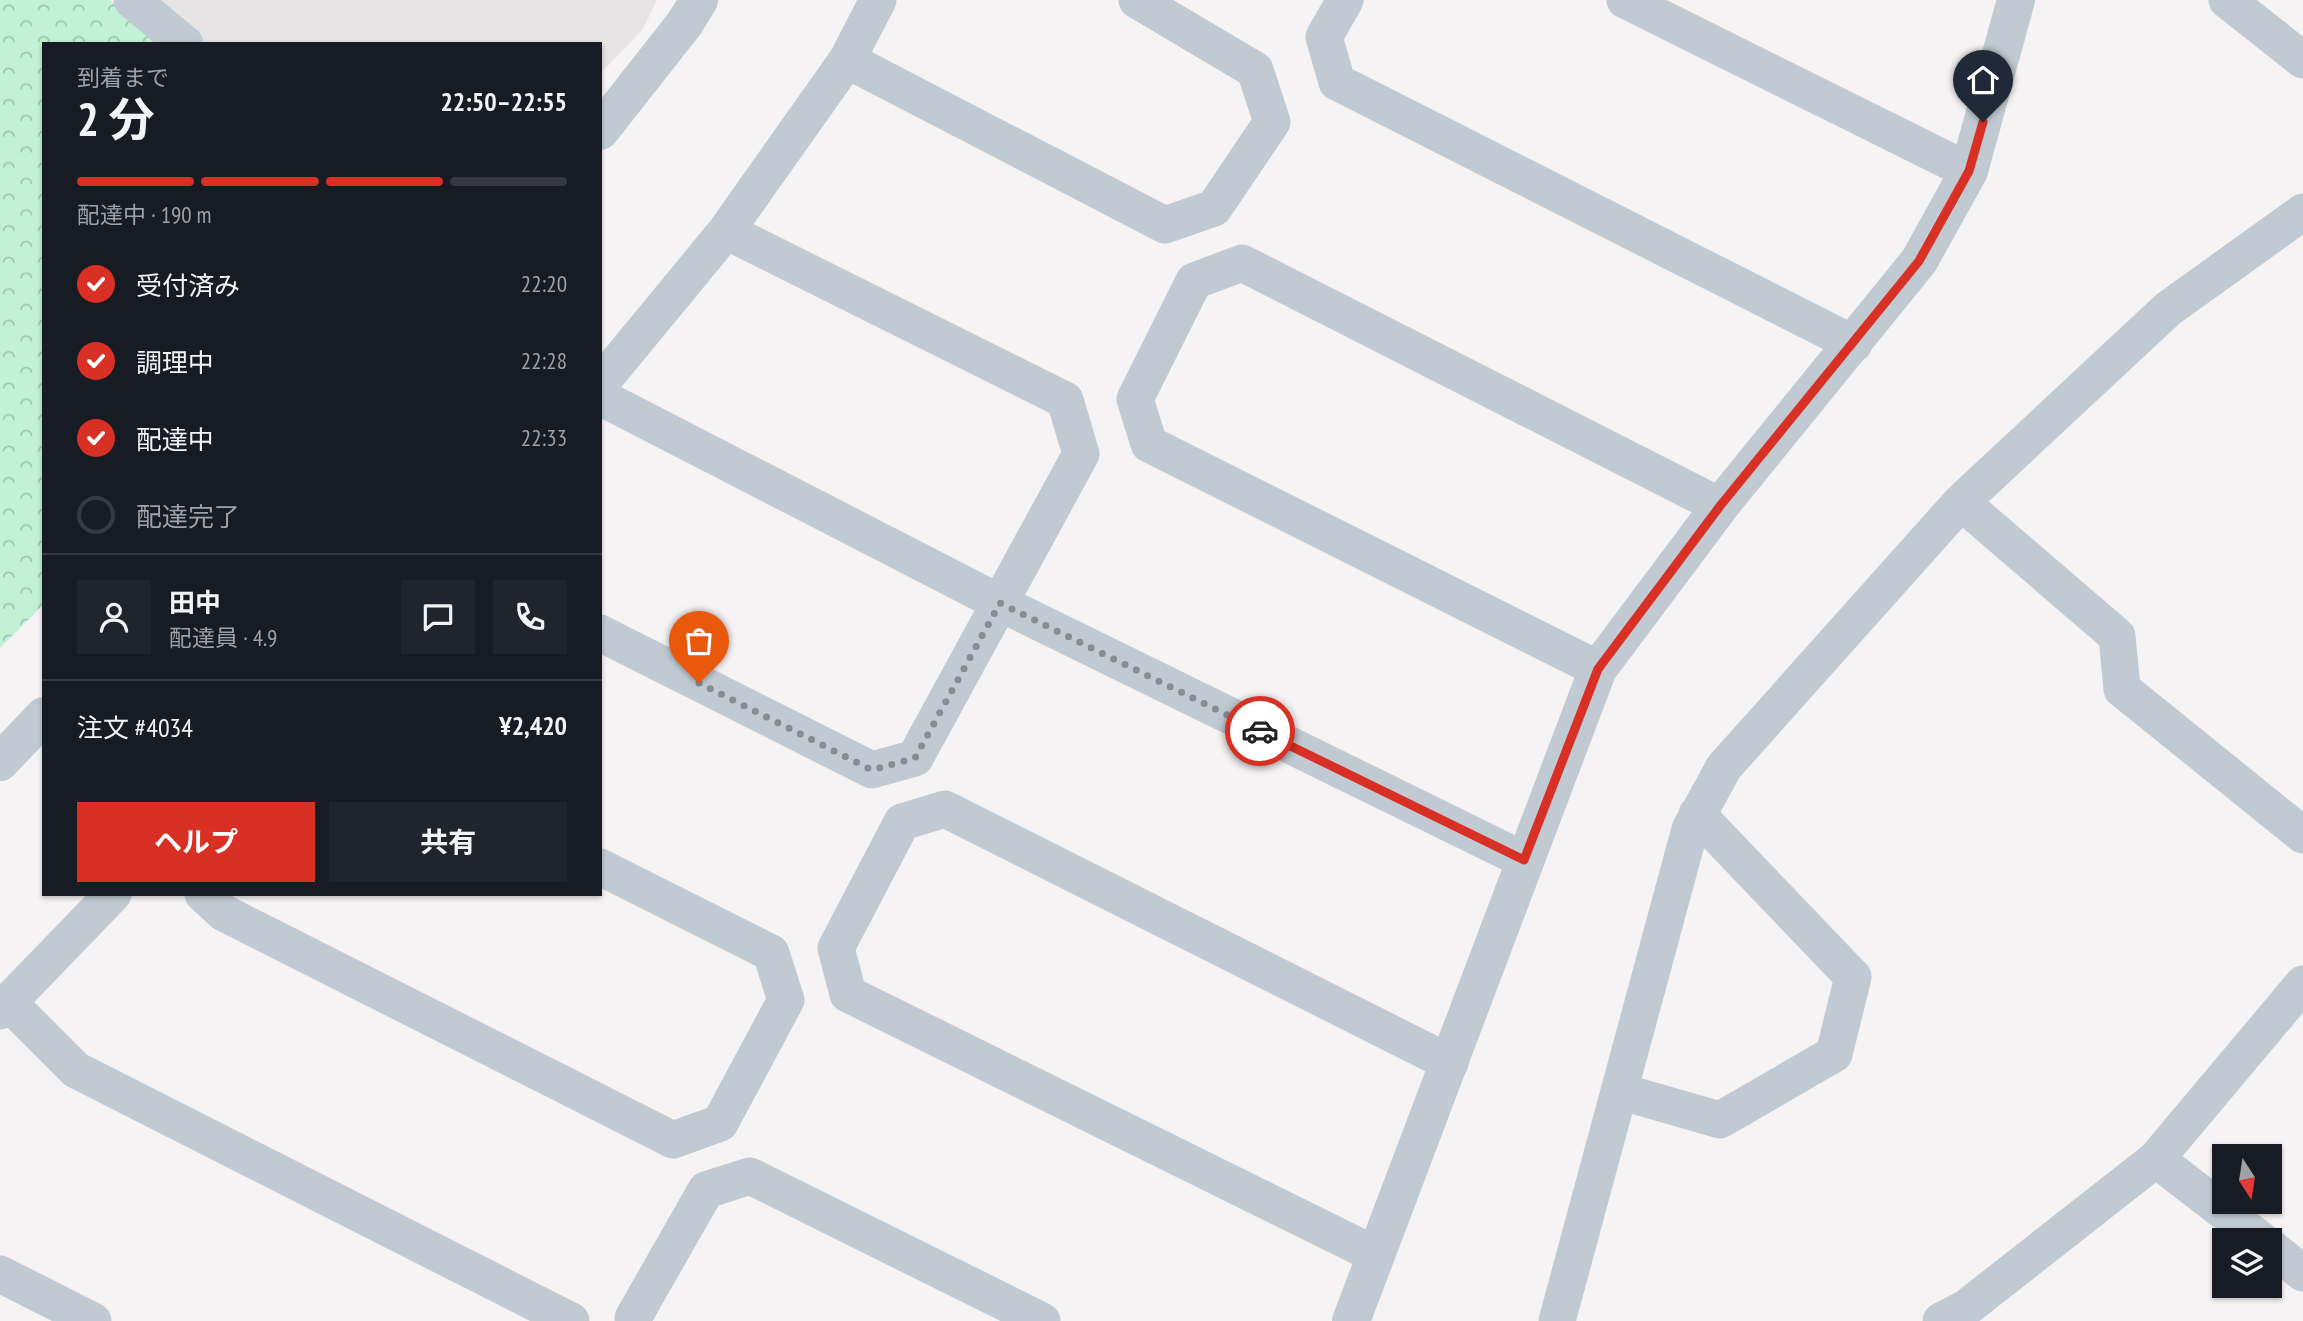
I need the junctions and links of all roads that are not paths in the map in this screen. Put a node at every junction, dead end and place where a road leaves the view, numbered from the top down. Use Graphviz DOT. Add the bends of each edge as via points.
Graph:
graph roads {
  1 [pos="132,0"];
  2 [pos="699,0"];
  3 [pos="878,0"];
  4 [pos="1136,0"];
  5 [pos="1345,0"];
  6 [pos="1625,0"];
  7 [pos="2017,0"];
  8 [pos="2227,0"];
  9 [pos="183,42"];
  10 [pos="847,60"];
  11 [pos="2303,60"];
  12 [pos="602,128"];
  13 [pos="1969,171"];
  14 [pos="2303,212"];
  15 [pos="726,231"];
  16 [pos="1854,344"];
  17 [pos="602,382"];
  18 [pos="602,398"];
  19 [pos="1961,502"];
  20 [pos="1720,506"];
  21 [pos="1000,603"];
  22 [pos="602,634"];
  23 [pos="1598,669"];
  24 [pos="42,718"];
  25 [pos="0,762"];
  26 [pos="1698,814"];
  27 [pos="2303,835"];
  28 [pos="1524,860"];
  29 [pos="602,868"];
  30 [pos="111,896"];
  31 [pos="205,896"];
  32 [pos="2303,984"];
  33 [pos="4,1007"];
  34 [pos="1450,1062"];
  35 [pos="1619,1091"];
  36 [pos="2156,1159"];
  37 [pos="2245,1228"];
  38 [pos="1376,1255"];
  39 [pos="2282,1256"];
  40 [pos="2303,1273"];
  41 [pos="0,1274"];
  42 [pos="1963,1317"];
  43 [pos="93,1321"];
  44 [pos="571,1321"];
  45 [pos="634,1321"];
  46 [pos="1042,1321"];
  47 [pos="1351,1321"];
  48 [pos="1556,1321"];
  1 -- 9 [label="street"];
  2 -- 12 [label="street"];
  3 -- 10 [label="street"];
  4 -- 10 [label="street" via="1255,69 1272,122 1214,208 1165,225"];
  5 -- 16 [label="street" via="1324,37 1337,82"];
  6 -- 13 [label="street"];
  7 -- 13 [label="street"];
  8 -- 11 [label="street"];
  10 -- 15 [label="street"];
  13 -- 16 [label="street" via="1919,261"];
  14 -- 19 [label="street" via="2168,309"];
  15 -- 17 [label="street"];
  15 -- 21 [label="street" via="1065,400 1082,454"];
  16 -- 20 [label="street"];
  18 -- 21 [label="street"];
  19 -- 26 [label="street" via="1724,767"];
  19 -- 27 [label="street" via="2118,636 2122,688"];
  20 -- 23 [label="street"];
  20 -- 23 [label="street" via="1242,263 1194,281 1135,399 1149,444"];
  21 -- 22 [label="street" via="915,758 872,770"];
  21 -- 28 [label="street"];
  23 -- 28 [label="street"];
  24 -- 25 [label="street"];
  26 -- 35 [label="street" via="1690,829"];
  26 -- 35 [label="street" via="1853,977 1834,1054 1720,1120"];
  28 -- 34 [label="street"];
  29 -- 31 [label="street" via="771,953 786,1000 720,1124 673,1140 224,913"];
  30 -- 33 [label="street"];
  32 -- 36 [label="street"];
  33 -- 44 [label="street" via="76,1070"];
  34 -- 38 [label="street"];
  34 -- 38 [label="street" via="945,809 902,822 836,948 848,994"];
  35 -- 48 [label="street"];
  36 -- 37 [label="street"];
  36 -- 42 [label="street"];
  38 -- 47 [label="street"];
  39 -- 40 [label="street"];
  41 -- 43 [label="street"];
  45 -- 46 [label="street" via="706,1190 750,1176"];
}
